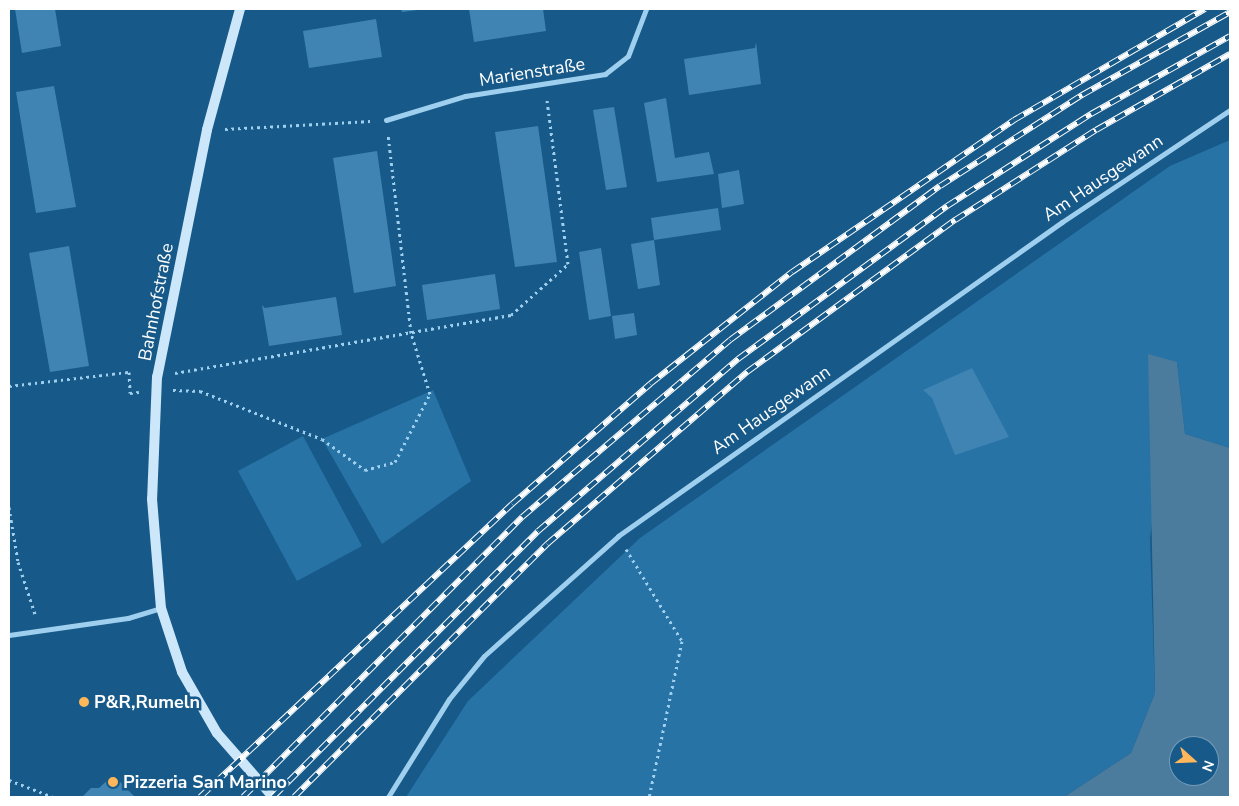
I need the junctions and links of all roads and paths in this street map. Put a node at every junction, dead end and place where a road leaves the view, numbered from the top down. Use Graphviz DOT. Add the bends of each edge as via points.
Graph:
graph roads {
  1 [pos="240,9"];
  2 [pos="646,9"];
  3 [pos="545,84"];
  4 [pos="1230,110"];
  5 [pos="386,120"];
  6 [pos="207,130"];
  7 [pos="411,333"];
  8 [pos="157,376"];
  9 [pos="9,386"];
  10 [pos="157,391"];
  11 [pos="9,506"];
  12 [pos="618,536"];
  13 [pos="161,608"];
  14 [pos="37,632"];
  15 [pos="9,635"];
  16 [pos="9,780"];
  17 [pos="53,797"];
  18 [pos="273,797"];
  19 [pos="388,797"];
  20 [pos="649,797"];
  1 -- 6 [label="main road, Bahnhofstraße"];
  2 -- 3 [label="street, Marienstraße" via="628,56 605,74"];
  3 -- 5 [label="street, Marienstraße" via="465,96"];
  3 -- 7 [label="path" via="568,264 511,314"];
  4 -- 12 [label="street, Am Hausgewann" via="1062,222"];
  5 -- 6 [label="path"];
  5 -- 7 [label="path"];
  6 -- 8 [label="main road, Bahnhofstraße"];
  7 -- 8 [label="path"];
  7 -- 10 [label="path" via="430,394 395,462 366,470 322,439 200,391"];
  8 -- 10 [label="main road, Bahnhofstraße"];
  9 -- 10 [label="path" via="129,372 130,392"];
  10 -- 13 [label="main road, Bahnhofstraße" via="152,499"];
  11 -- 14 [label="path" via="18,562 35,604"];
  12 -- 19 [label="street, Am Hausgewann" via="484,656 449,700"];
  12 -- 20 [label="path" via="682,641"];
  13 -- 14 [label="street" via="128,618"];
  13 -- 18 [label="main road, Bahnhofstraße" via="182,672 217,733"];
  14 -- 15 [label="street"];
  16 -- 17 [label="path"];
}
